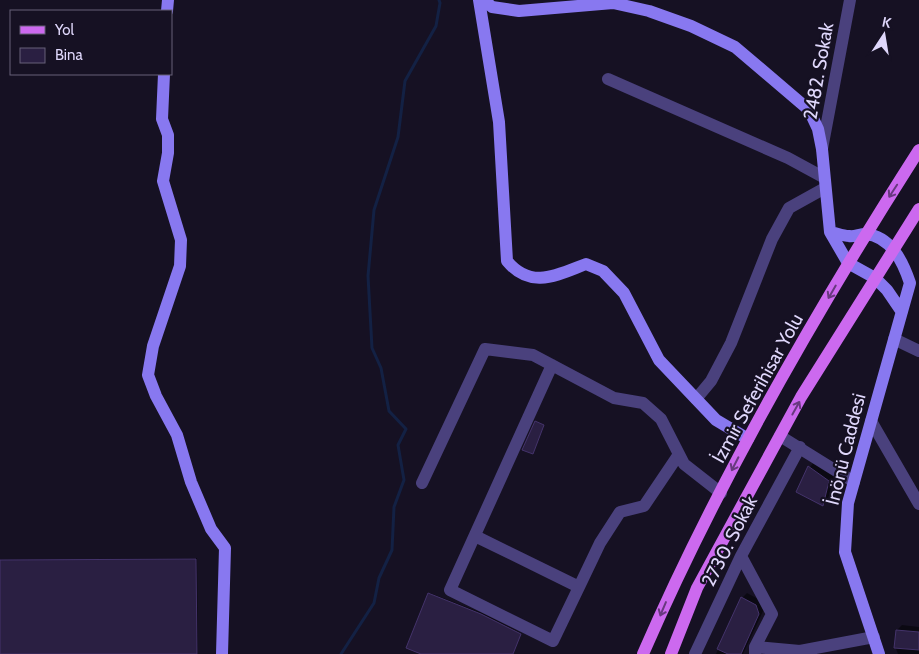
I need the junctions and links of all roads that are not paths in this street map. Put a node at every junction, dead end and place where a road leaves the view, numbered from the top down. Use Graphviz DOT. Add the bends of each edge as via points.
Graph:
graph roads {
  1 [pos="479,0"];
  2 [pos="484,0"];
  3 [pos="850,0"];
  4 [pos="164,75"];
  5 [pos="608,80"];
  6 [pos="822,149"];
  7 [pos="919,150"];
  8 [pos="824,182"];
  9 [pos="919,209"];
  10 [pos="830,232"];
  11 [pos="865,234"];
  12 [pos="894,250"];
  13 [pos="848,263"];
  14 [pos="875,278"];
  15 [pos="902,312"];
  16 [pos="894,339"];
  17 [pos="919,350"];
  18 [pos="552,365"];
  19 [pos="696,399"];
  20 [pos="871,421"];
  21 [pos="780,436"];
  22 [pos="748,439"];
  23 [pos="800,448"];
  24 [pos="679,454"];
  25 [pos="854,482"];
  26 [pos="422,483"];
  27 [pos="721,493"];
  28 [pos="919,504"];
  29 [pos="474,536"];
  30 [pos="740,556"];
  31 [pos="579,587"];
  32 [pos="874,637"];
  33 [pos="755,651"];
  34 [pos="222,654"];
  35 [pos="643,654"];
  36 [pos="671,654"];
  37 [pos="695,654"];
  38 [pos="879,654"];
  1 -- 19 [label="street" via="499,122 507,261 516,272 545,279 586,264 603,271 624,293 659,360"];
  2 -- 6 [label="street" via="492,7 519,11 613,3 649,11 691,26 735,47 809,110 818,129"];
  3 -- 6 [label="street, 2482. Sokak"];
  4 -- 34 [label="street" via="162,120 168,135 168,153 163,181 181,240 180,266 152,346 148,375 177,435 191,482 211,529 225,548"];
  5 -- 8 [label="street" via="788,158"];
  6 -- 8 [label="street"];
  7 -- 11 [label="main road, İzmir Seferihisar Yolu, one-way"];
  8 -- 10 [label="street"];
  8 -- 19 [label="street" via="789,208 772,239 731,343 711,381"];
  9 -- 12 [label="main road"];
  10 -- 11 [label="street" via="849,236"];
  10 -- 13 [label="street"];
  11 -- 12 [label="street" via="881,239"];
  11 -- 13 [label="main road, İzmir Seferihisar Yolu"];
  12 -- 14 [label="main road"];
  12 -- 15 [label="street, İnönü Caddesi" via="905,266 910,283"];
  13 -- 14 [label="street"];
  13 -- 22 [label="main road, İzmir Seferihisar Yolu, one-way"];
  14 -- 15 [label="street"];
  21 -- 14 [label="main road, one-way"];
  15 -- 16 [label="street, İnönü Caddesi"];
  16 -- 17 [label="street"];
  16 -- 20 [label="street, İnönü Caddesi"];
  18 -- 24 [label="street" via="614,398 643,403 661,419"];
  18 -- 26 [label="street" via="533,355 486,349"];
  18 -- 29 [label="street"];
  19 -- 22 [label="street" via="716,420"];
  20 -- 25 [label="street, İnönü Caddesi"];
  20 -- 28 [label="street"];
  21 -- 23 [label="street"];
  21 -- 36 [label="main road" via="697,588"];
  22 -- 27 [label="main road, İzmir Seferihisar Yolu, one-way"];
  23 -- 25 [label="street"];
  23 -- 30 [label="street, 2730. Sokak"];
  24 -- 27 [label="street" via="684,464"];
  24 -- 31 [label="street" via="644,506 620,512 600,543"];
  25 -- 32 [label="street, İnönü Caddesi" via="848,503 845,552"];
  27 -- 35 [label="main road, İzmir Seferihisar Yolu, one-way"];
  29 -- 31 [label="street"];
  29 -- 31 [label="street" via="450,590 553,641"];
  30 -- 33 [label="street" via="772,614"];
  30 -- 37 [label="street, 2730. Sokak"];
  32 -- 33 [label="street" via="800,651"];
  32 -- 38 [label="street, İnönü Caddesi"];
}
